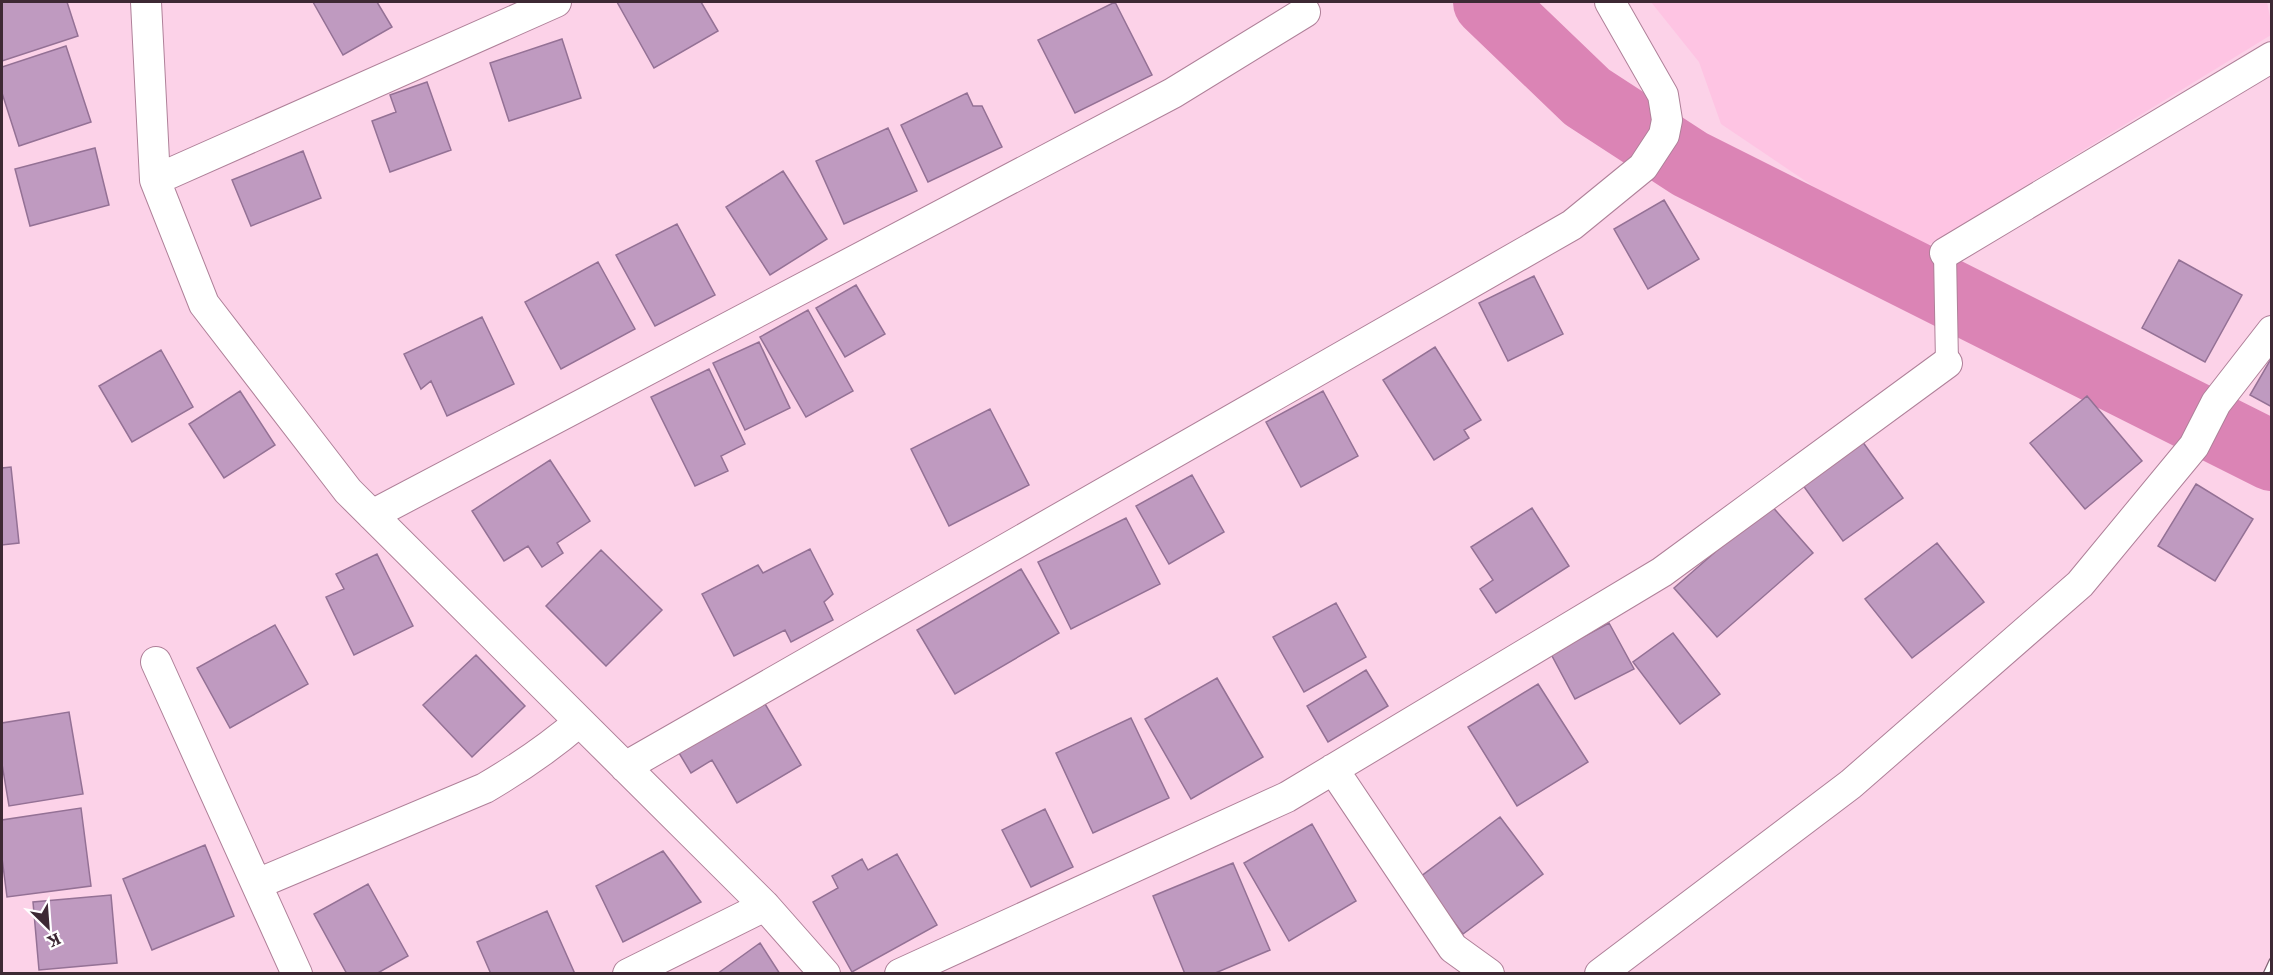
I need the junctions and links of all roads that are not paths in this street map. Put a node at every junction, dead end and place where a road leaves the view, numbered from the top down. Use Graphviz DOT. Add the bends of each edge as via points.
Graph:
graph roads {
  1 [pos="146,2"];
  2 [pos="556,2"];
  3 [pos="1610,2"];
  4 [pos="1305,12"];
  5 [pos="2271,57"];
  6 [pos="155,180"];
  7 [pos="1945,253"];
  8 [pos="2271,331"];
  9 [pos="1947,363"];
  10 [pos="372,515"];
  11 [pos="156,662"];
  12 [pos="579,722"];
  13 [pos="625,767"];
  14 [pos="1333,769"];
  15 [pos="256,884"];
  16 [pos="765,906"];
  17 [pos="297,974"];
  18 [pos="628,974"];
  19 [pos="825,974"];
  20 [pos="900,974"];
  21 [pos="1489,974"];
  22 [pos="1600,974"];
  1 -- 6 [label="street"];
  2 -- 6 [label="street"];
  3 -- 13 [label="street" via="1663,95 1667,120 1664,135 1643,167 1572,225"];
  4 -- 10 [label="street" via="1173,93"];
  5 -- 7 [label="street"];
  6 -- 10 [label="street" via="204,304 348,491"];
  7 -- 9 [label="street"];
  8 -- 22 [label="street" via="2216,403 2193,446 2080,584 1851,784"];
  9 -- 14 [label="street" via="1662,572"];
  10 -- 12 [label="street"];
  11 -- 15 [label="street"];
  12 -- 13 [label="street"];
  12 -- 15 [label="street" via="527,763 485,788"];
  13 -- 16 [label="street"];
  14 -- 20 [label="street" via="1287,797"];
  14 -- 21 [label="street" via="1453,948"];
  15 -- 17 [label="street"];
  16 -- 18 [label="street"];
  16 -- 19 [label="street"];
}
